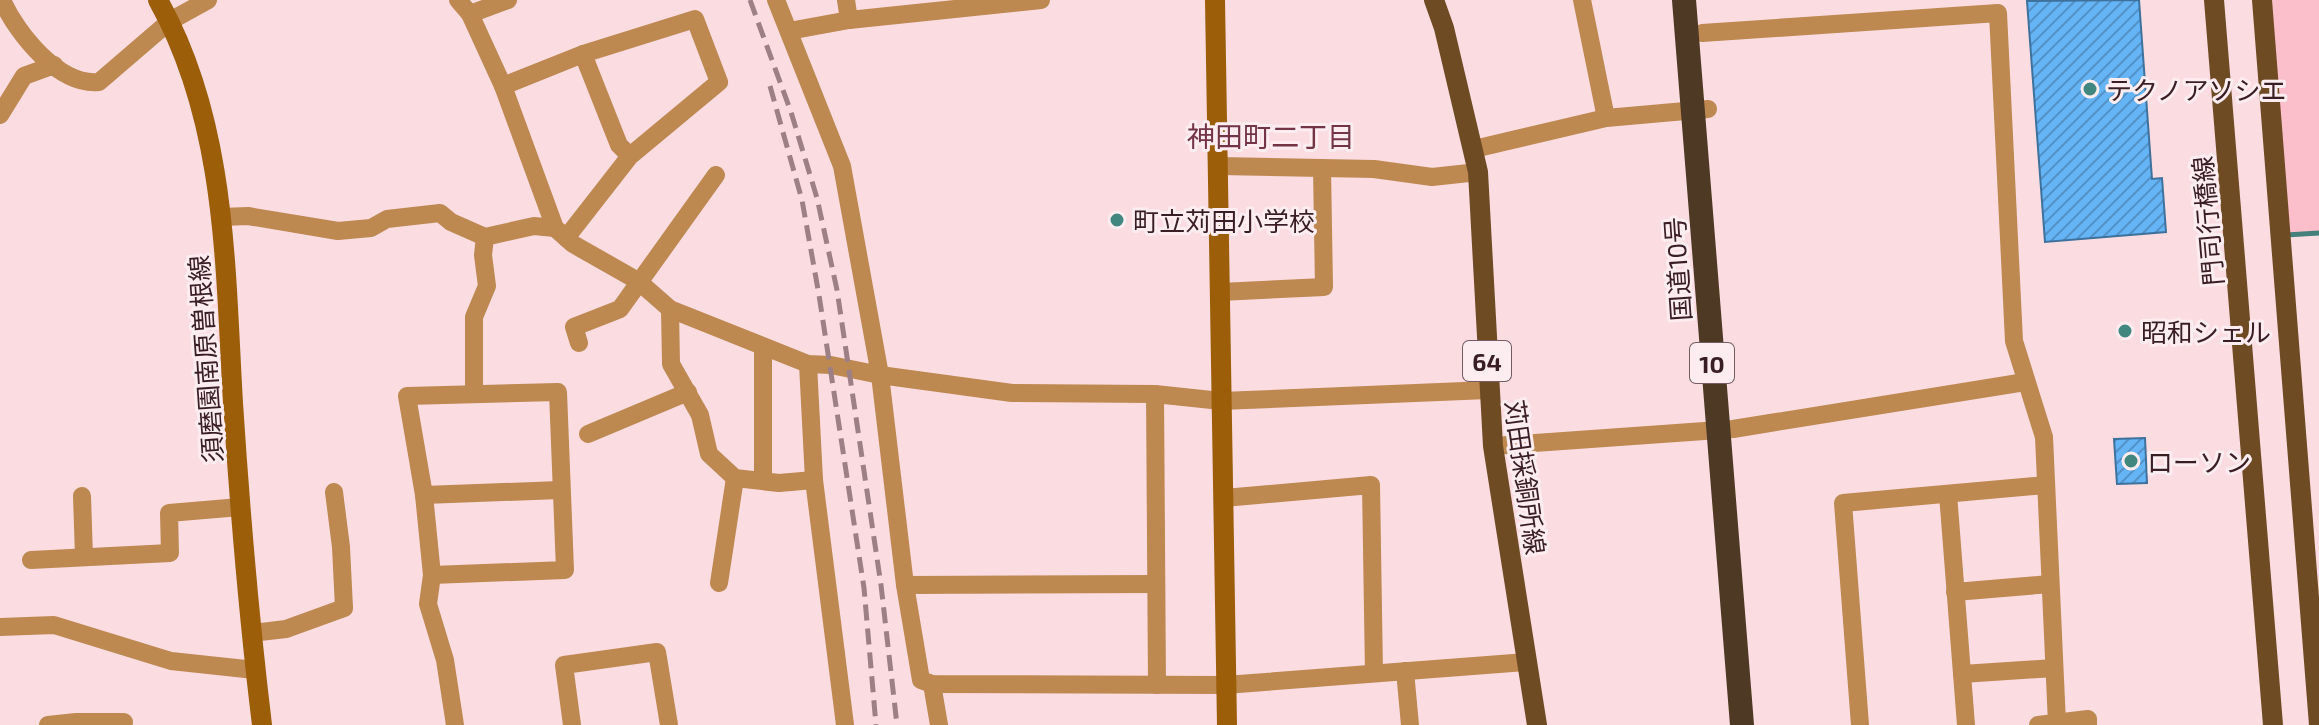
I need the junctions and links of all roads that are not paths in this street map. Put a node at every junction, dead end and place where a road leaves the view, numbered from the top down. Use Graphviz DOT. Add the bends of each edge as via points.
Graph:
graph roads {
  1 [pos="2,0"];
  2 [pos="158,0"];
  3 [pos="208,0"];
  4 [pos="506,0"];
  5 [pos="694,0"];
  6 [pos="776,0"];
  7 [pos="846,0"];
  8 [pos="1041,0"];
  9 [pos="1215,0"];
  10 [pos="1434,0"];
  11 [pos="1582,0"];
  12 [pos="1684,0"];
  13 [pos="1699,0"];
  14 [pos="2214,0"];
  15 [pos="2262,0"];
  16 [pos="464,7"];
  17 [pos="695,19"];
  18 [pos="849,20"];
  19 [pos="170,21"];
  20 [pos="789,31"];
  21 [pos="1702,33"];
  22 [pos="583,54"];
  23 [pos="54,65"];
  24 [pos="503,86"];
  25 [pos="1700,109"];
  26 [pos="0,115"];
  27 [pos="1606,118"];
  28 [pos="1474,149"];
  29 [pos="630,156"];
  30 [pos="1219,166"];
  31 [pos="1322,168"];
  32 [pos="1478,172"];
  33 [pos="716,175"];
  34 [pos="221,217"];
  35 [pos="560,233"];
  36 [pos="485,237"];
  37 [pos="638,281"];
  38 [pos="1220,292"];
  39 [pos="670,309"];
  40 [pos="579,343"];
  41 [pos="763,348"];
  42 [pos="808,364"];
  43 [pos="880,375"];
  44 [pos="2025,382"];
  45 [pos="1488,390"];
  46 [pos="688,392"];
  47 [pos="474,393"];
  48 [pos="1155,394"];
  49 [pos="1221,401"];
  50 [pos="1725,429"];
  51 [pos="588,434"];
  52 [pos="1493,446"];
  53 [pos="735,478"];
  54 [pos="814,480"];
  55 [pos="763,481"];
  56 [pos="2046,485"];
  57 [pos="560,490"];
  58 [pos="334,492"];
  59 [pos="1948,494"];
  60 [pos="424,495"];
  61 [pos="82,496"];
  62 [pos="1224,498"];
  63 [pos="240,507"];
  64 [pos="84,557"];
  65 [pos="31,560"];
  66 [pos="432,575"];
  67 [pos="719,583"];
  68 [pos="1156,584"];
  69 [pos="2050,584"];
  70 [pos="905,585"];
  71 [pos="1955,592"];
  72 [pos="0,627"];
  73 [pos="252,633"];
  74 [pos="1527,662"];
  75 [pos="2054,668"];
  76 [pos="255,670"];
  77 [pos="1405,671"];
  78 [pos="1374,673"];
  79 [pos="1962,674"];
  80 [pos="932,684"];
  81 [pos="1157,685"];
  82 [pos="1225,685"];
  83 [pos="124,722"];
  84 [pos="2047,724"];
  85 [pos="48,725"];
  86 [pos="262,725"];
  87 [pos="455,725"];
  88 [pos="572,725"];
  89 [pos="669,725"];
  90 [pos="845,725"];
  91 [pos="939,725"];
  92 [pos="1227,725"];
  93 [pos="1410,725"];
  94 [pos="1537,725"];
  95 [pos="1742,725"];
  96 [pos="1756,725"];
  97 [pos="1860,725"];
  98 [pos="1966,725"];
  99 [pos="2088,725"];
  100 [pos="2273,725"];
  101 [pos="2319,725"];
  1 -- 23 [label="street" via="23,35"];
  2 -- 19 [label="main road, 須磨園南原曽根線"];
  3 -- 19 [label="street"];
  4 -- 16 [label="street"];
  5 -- 17 [label="street" via="701,16"];
  6 -- 20 [label="street"];
  7 -- 18 [label="street"];
  8 -- 18 [label="street"];
  9 -- 30 [label="main road"];
  10 -- 28 [label="main road, 苅田採銅所線 / 64"];
  11 -- 27 [label="street"];
  12 -- 25 [label="highway, 国道10号 / 10"];
  13 -- 21 [label="highway, 国道10号 / 10"];
  14 -- 100 [label="main road, 門司行橋線"];
  15 -- 101 [label="main road"];
  16 -- 24 [label="street"];
  17 -- 22 [label="street"];
  17 -- 29 [label="street" via="719,82"];
  18 -- 20 [label="street"];
  19 -- 23 [label="street" via="99,82 85,83"];
  19 -- 34 [label="main road, 須磨園南原曽根線" via="213,154"];
  20 -- 43 [label="street" via="842,166"];
  21 -- 25 [label="highway, 国道10号 / 10"];
  21 -- 44 [label="street" via="1998,13 2014,341"];
  22 -- 24 [label="street"];
  22 -- 29 [label="street" via="619,145"];
  23 -- 26 [label="street" via="24,76"];
  24 -- 35 [label="street"];
  25 -- 27 [label="street"];
  25 -- 50 [label="highway, 国道10号 / 10"];
  27 -- 28 [label="street"];
  28 -- 32 [label="main road, 苅田採銅所線 / 64"];
  29 -- 35 [label="street"];
  30 -- 31 [label="street"];
  30 -- 38 [label="main road"];
  31 -- 32 [label="street" via="1432,177"];
  31 -- 38 [label="street" via="1324,287"];
  32 -- 45 [label="main road, 苅田採銅所線 / 64"];
  33 -- 37 [label="street"];
  34 -- 36 [label="street" via="248,216 338,231 440,213"];
  34 -- 63 [label="main road, 須磨園南原曽根線"];
  35 -- 36 [label="street" via="534,226"];
  35 -- 37 [label="street"];
  36 -- 47 [label="street" via="487,286 474,317"];
  37 -- 39 [label="street"];
  37 -- 40 [label="street" via="620,309 574,327"];
  38 -- 49 [label="main road"];
  39 -- 41 [label="street"];
  39 -- 46 [label="street" via="671,364"];
  41 -- 42 [label="street"];
  41 -- 55 [label="street"];
  42 -- 43 [label="street"];
  42 -- 54 [label="street"];
  43 -- 48 [label="street" via="1012,393"];
  43 -- 70 [label="street"];
  44 -- 50 [label="street"];
  44 -- 56 [label="street" via="2044,437"];
  45 -- 49 [label="street"];
  45 -- 52 [label="main road, 苅田採銅所線 / 64"];
  46 -- 51 [label="street"];
  46 -- 53 [label="street" via="709,454"];
  47 -- 57 [label="street" via="558,392"];
  47 -- 60 [label="street" via="407,396"];
  48 -- 49 [label="street"];
  48 -- 68 [label="street"];
  49 -- 62 [label="main road"];
  50 -- 52 [label="street"];
  50 -- 95 [label="highway, 国道10号 / 10"];
  50 -- 96 [label="highway, 国道10号 / 10"];
  52 -- 74 [label="main road, 苅田採銅所線 / 64"];
  53 -- 55 [label="street"];
  53 -- 67 [label="street"];
  54 -- 55 [label="street"];
  54 -- 90 [label="street"];
  56 -- 59 [label="street"];
  56 -- 69 [label="street"];
  57 -- 60 [label="street"];
  57 -- 66 [label="street" via="565,570"];
  58 -- 73 [label="street" via="344,608 286,629"];
  59 -- 71 [label="street"];
  59 -- 97 [label="street" via="1843,503"];
  60 -- 66 [label="street"];
  61 -- 64 [label="street"];
  62 -- 78 [label="street" via="1371,485"];
  62 -- 82 [label="main road"];
  63 -- 64 [label="street" via="169,513 170,553"];
  63 -- 73 [label="main road, 須磨園南原曽根線"];
  64 -- 65 [label="street"];
  66 -- 87 [label="street" via="428,604 445,660"];
  68 -- 70 [label="street"];
  68 -- 81 [label="street"];
  69 -- 71 [label="street"];
  69 -- 75 [label="street"];
  70 -- 80 [label="street" via="921,680"];
  71 -- 79 [label="street"];
  72 -- 76 [label="street" via="54,625 171,661"];
  73 -- 76 [label="main road, 須磨園南原曽根線"];
  74 -- 77 [label="street"];
  74 -- 94 [label="main road, 苅田採銅所線 / 64"];
  75 -- 79 [label="street"];
  75 -- 84 [label="street"];
  76 -- 86 [label="main road, 須磨園南原曽根線"];
  77 -- 78 [label="street"];
  77 -- 93 [label="street"];
  78 -- 82 [label="street"];
  79 -- 98 [label="street"];
  80 -- 81 [label="street"];
  80 -- 91 [label="street"];
  81 -- 82 [label="street"];
  82 -- 92 [label="main road"];
  83 -- 85 [label="street"];
  84 -- 99 [label="street" via="2088,719"];
  88 -- 89 [label="street" via="564,665 657,652"];
}
